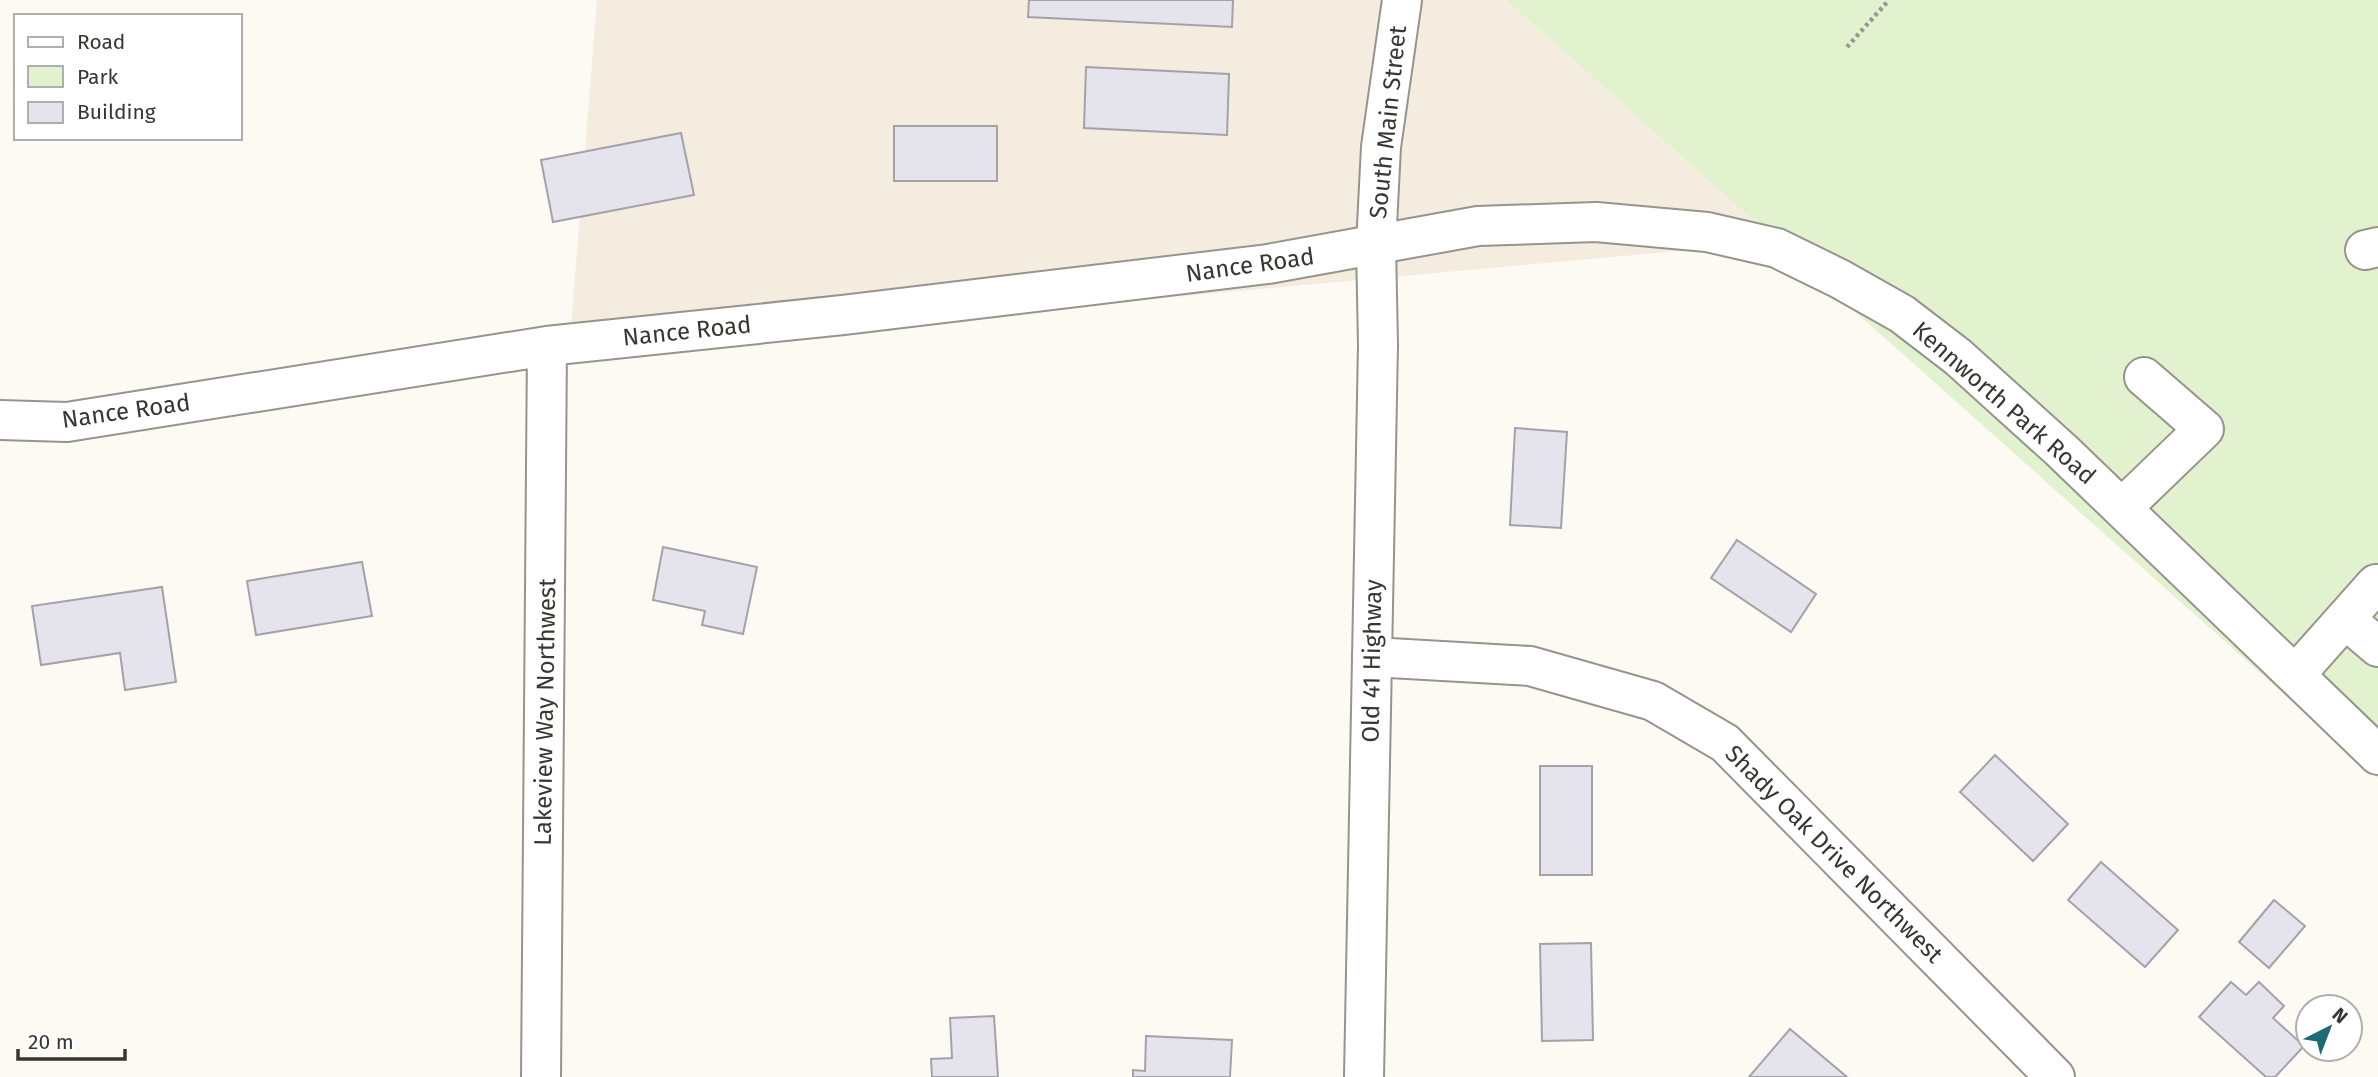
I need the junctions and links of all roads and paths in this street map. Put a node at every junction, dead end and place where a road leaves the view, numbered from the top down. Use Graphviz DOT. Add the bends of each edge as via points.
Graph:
graph roads {
  1 [pos="1402,0"];
  2 [pos="1889,0"];
  3 [pos="1847,47"];
  4 [pos="1376,245"];
  5 [pos="547,346"];
  6 [pos="2144,377"];
  7 [pos="0,420"];
  8 [pos="2122,508"];
  9 [pos="2376,584"];
  10 [pos="2345,619"];
  11 [pos="2378,647"];
  12 [pos="1372,657"];
  13 [pos="2295,675"];
  14 [pos="2378,755"];
  15 [pos="541,1077"];
  16 [pos="1364,1077"];
  17 [pos="2055,1077"];
  1 -- 4 [label="street, South Main Street" via="1381,147"];
  2 -- 3 [label="path"];
  4 -- 5 [label="street, Nance Road" via="1268,264"];
  4 -- 8 [label="street, Kennworth Park Road" via="1478,226 1596,222 1707,232 1777,248 1902,314 1958,357"];
  4 -- 12 [label="street, Old 41 Highway"];
  5 -- 7 [label="street, Nance Road" via="67,422"];
  5 -- 15 [label="street, Lakeview Way Northwest"];
  6 -- 8 [label="street" via="2204,429"];
  8 -- 13 [label="street, Kennworth Park Road"];
  9 -- 10 [label="street"];
  10 -- 11 [label="street"];
  10 -- 13 [label="street"];
  12 -- 16 [label="street, Old 41 Highway"];
  12 -- 17 [label="street, Shady Oak Drive Northwest" via="1530,666 1653,701 1725,743"];
  13 -- 14 [label="street, Kennworth Park Road"];
}
